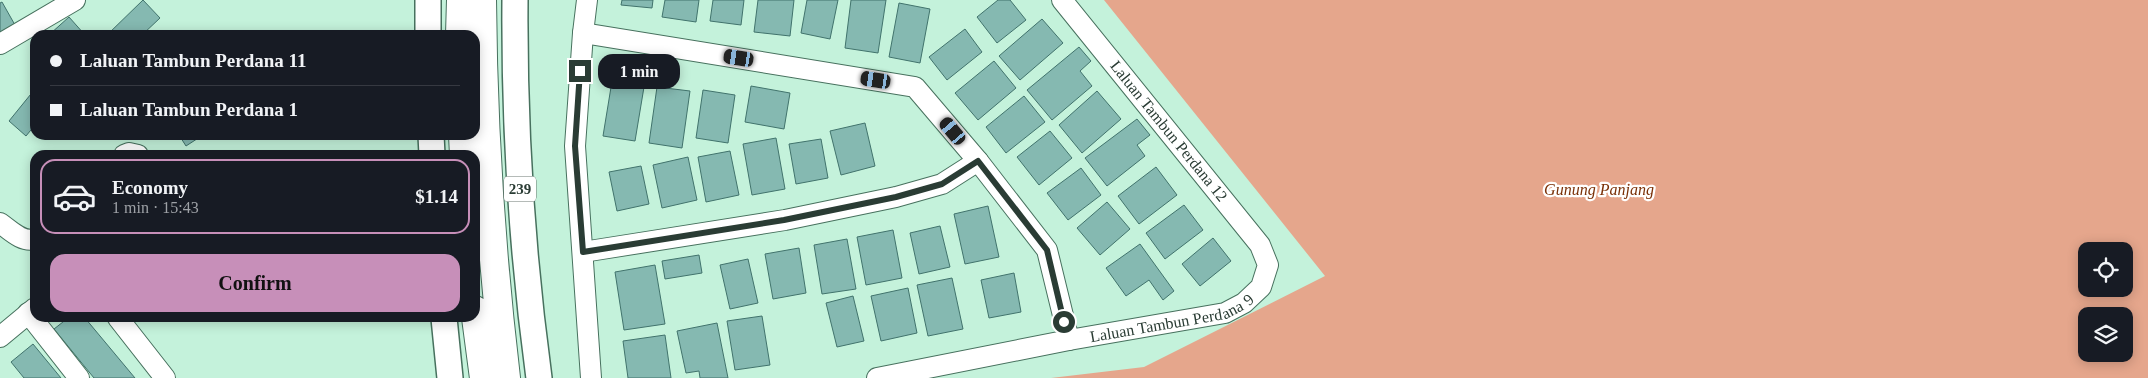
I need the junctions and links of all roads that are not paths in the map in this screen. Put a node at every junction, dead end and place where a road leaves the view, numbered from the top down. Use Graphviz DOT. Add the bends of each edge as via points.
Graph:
graph roads {
  1 [pos="75,0"];
  2 [pos="428,0"];
  3 [pos="461,0"];
  4 [pos="482,0"];
  5 [pos="515,0"];
  6 [pos="587,0"];
  7 [pos="1062,0"];
  8 [pos="428,30"];
  9 [pos="460,30"];
  10 [pos="583,33"];
  11 [pos="0,44"];
  12 [pos="978,161"];
  13 [pos="0,223"];
  14 [pos="30,240"];
  15 [pos="583,252"];
  16 [pos="1268,266"];
  17 [pos="30,312"];
  18 [pos="40,322"];
  19 [pos="121,322"];
  20 [pos="444,322"];
  21 [pos="477,322"];
  22 [pos="0,337"];
  23 [pos="1069,340"];
  24 [pos="916,374"];
  25 [pos="79,378"];
  26 [pos="165,378"];
  27 [pos="450,378"];
  28 [pos="484,378"];
  29 [pos="506,378"];
  30 [pos="538,378"];
  31 [pos="591,378"];
  32 [pos="877,378"];
  1 -- 11 [label="street"];
  2 -- 8 [label="main road"];
  3 -- 9 [label="highway"];
  4 -- 29 [label="highway" via="487,166"];
  5 -- 30 [label="main road, 239" via="518,165 528,299"];
  6 -- 10 [label="street"];
  7 -- 16 [label="street, Laluan Tambun Perdana 12" via="1247,227"];
  10 -- 12 [label="street" via="915,87"];
  10 -- 15 [label="street" via="575,146"];
  12 -- 15 [label="street" via="942,184 896,197 784,220"];
  12 -- 23 [label="street" via="1047,250"];
  13 -- 14 [label="street" via="17,236"];
  15 -- 31 [label="street"];
  16 -- 23 [label="street, Laluan Tambun Perdana 9" via="1261,287 1244,303 1225,313"];
  17 -- 22 [label="street"];
  18 -- 25 [label="street"];
  19 -- 26 [label="street"];
  20 -- 27 [label="main road"];
  21 -- 28 [label="highway"];
  23 -- 24 [label="street, Laluan Tambun Perdana 9"];
  24 -- 32 [label="street, Laluan Tambun Perdana 9"];
}
